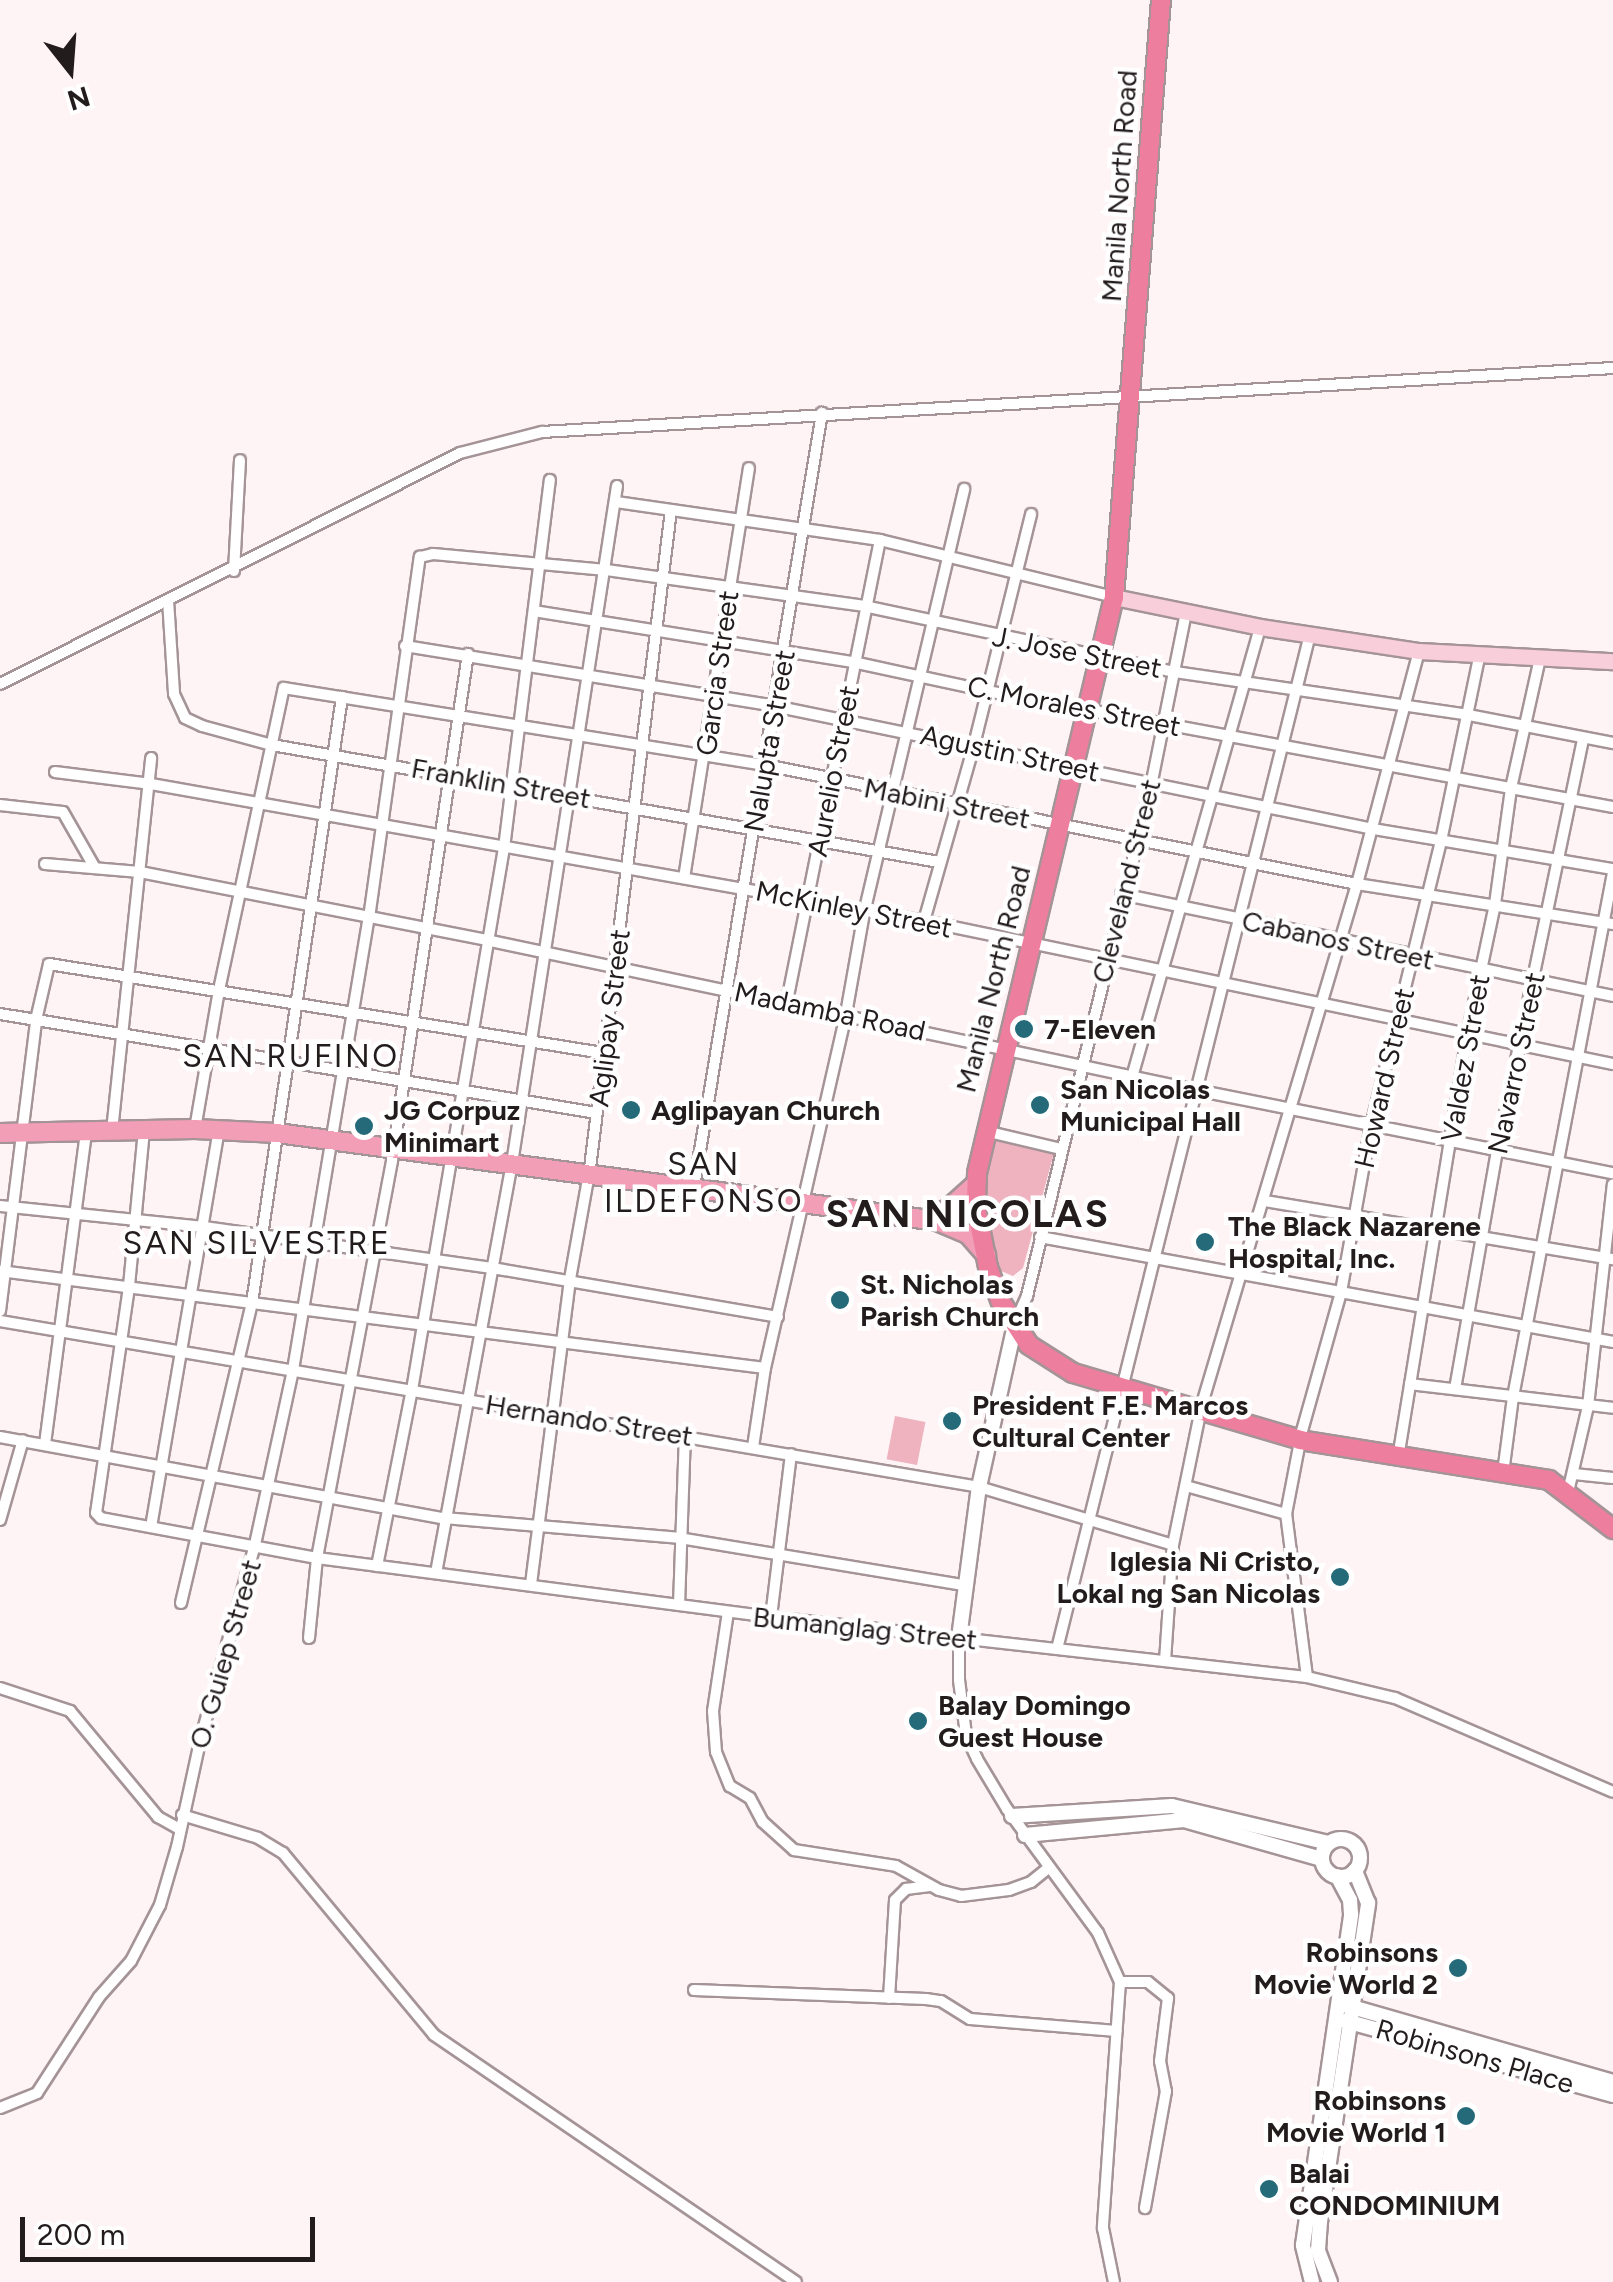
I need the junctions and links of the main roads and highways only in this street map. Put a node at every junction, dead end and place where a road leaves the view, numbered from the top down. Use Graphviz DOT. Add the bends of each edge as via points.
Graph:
graph roads {
  1 [pos="1160,0"];
  2 [pos="1114,597"];
  3 [pos="1613,661"];
  4 [pos="0,1134"];
  5 [pos="976,1184"];
  6 [pos="922,1219"];
  7 [pos="986,1256"];
  8 [pos="1613,1529"];
  1 -- 2 [label="highway, Manila North Road"];
  2 -- 3 [label="main road" via="1419,650"];
  2 -- 5 [label="highway, Manila North Road"];
  4 -- 6 [label="main road" via="277,1133"];
  5 -- 6 [label="main road" via="948,1209"];
  5 -- 7 [label="highway, Manila North Road"];
  6 -- 7 [label="main road" via="968,1234"];
  7 -- 8 [label="highway, Manila North Road" via="1015,1324 1054,1364 1300,1440 1571,1483"];
}
